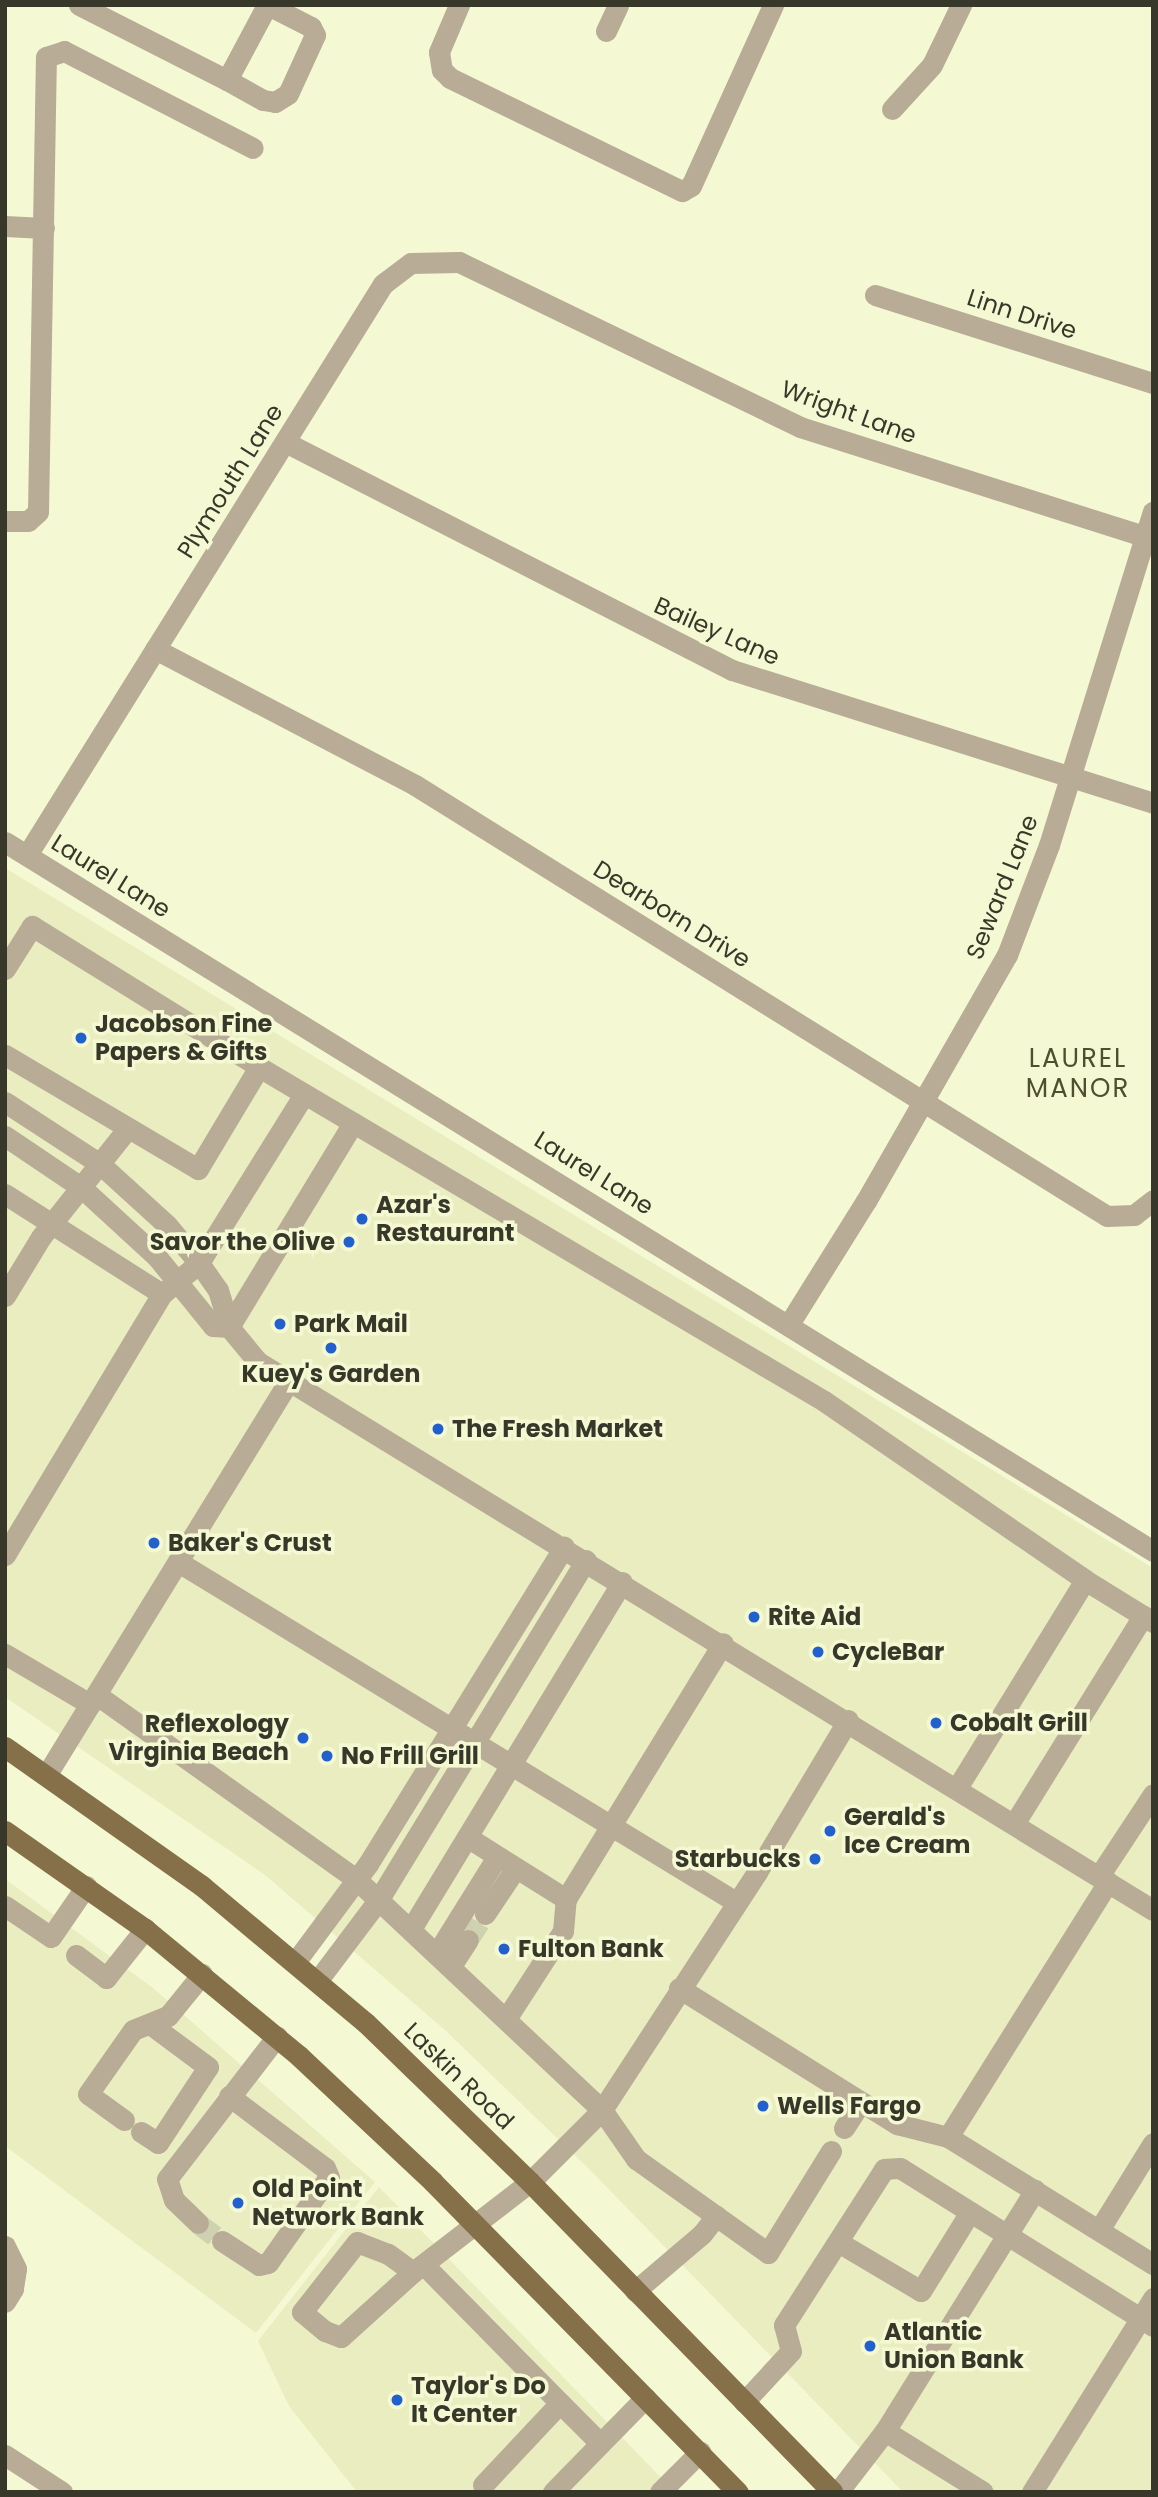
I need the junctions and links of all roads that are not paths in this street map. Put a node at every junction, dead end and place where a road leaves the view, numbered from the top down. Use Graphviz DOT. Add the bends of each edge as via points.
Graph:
graph roads {
  1 [pos="79,5"];
  2 [pos="267,5"];
  3 [pos="459,5"];
  4 [pos="618,5"];
  5 [pos="774,5"];
  6 [pos="961,5"];
  7 [pos="607,31"];
  8 [pos="227,80"];
  9 [pos="892,109"];
  10 [pos="253,148"];
  11 [pos="5,226"];
  12 [pos="44,228"];
  13 [pos="875,295"];
  14 [pos="541,304"];
  15 [pos="1153,383"];
  16 [pos="285,442"];
  17 [pos="1153,512"];
  18 [pos="5,521"];
  19 [pos="1149,537"];
  20 [pos="155,649"];
  21 [pos="1070,777"];
  22 [pos="1153,803"];
  23 [pos="5,842"];
  24 [pos="27,855"];
  25 [pos="5,969"];
  26 [pos="5,1055"];
  27 [pos="259,1067"];
  28 [pos="304,1094"];
  29 [pos="5,1102"];
  30 [pos="924,1102"];
  31 [pos="353,1123"];
  32 [pos="128,1128"];
  33 [pos="5,1136"];
  34 [pos="100,1164"];
  35 [pos="82,1188"];
  36 [pos="5,1194"];
  37 [pos="1153,1200"];
  38 [pos="54,1224"];
  39 [pos="200,1263"];
  40 [pos="169,1287"];
  41 [pos="5,1296"];
  42 [pos="789,1324"];
  43 [pos="229,1327"];
  44 [pos="289,1380"];
  45 [pos="564,1547"];
  46 [pos="1153,1551"];
  47 [pos="5,1555"];
  48 [pos="586,1560"];
  49 [pos="180,1563"];
  50 [pos="1086,1580"];
  51 [pos="622,1582"];
  52 [pos="1148,1619"];
  53 [pos="723,1643"];
  54 [pos="5,1654"];
  55 [pos="94,1700"];
  56 [pos="848,1720"];
  57 [pos="453,1730"];
  58 [pos="473,1742"];
  59 [pos="5,1747"];
  60 [pos="511,1765"];
  61 [pos="47,1774"];
  62 [pos="957,1788"];
  63 [pos="1153,1794"];
  64 [pos="1014,1824"];
  65 [pos="610,1825"];
  66 [pos="5,1830"];
  67 [pos="467,1837"];
  68 [pos="497,1857"];
  69 [pos="515,1869"];
  70 [pos="1103,1879"];
  71 [pos="357,1880"];
  72 [pos="86,1886"];
  73 [pos="379,1899"];
  74 [pos="566,1899"];
  75 [pos="736,1902"];
  76 [pos="5,1906"];
  77 [pos="1153,1910"];
  78 [pos="485,1914"];
  79 [pos="145,1929"];
  80 [pos="411,1929"];
  81 [pos="468,1940"];
  82 [pos="76,1955"];
  83 [pos="444,1959"];
  84 [pos="296,1961"];
  85 [pos="202,1974"];
  86 [pos="318,1980"];
  87 [pos="679,1988"];
  88 [pos="506,2019"];
  89 [pos="150,2024"];
  90 [pos="277,2036"];
  91 [pos="229,2096"];
  92 [pos="861,2102"];
  93 [pos="602,2110"];
  94 [pos="844,2128"];
  95 [pos="948,2137"];
  96 [pos="1153,2143"];
  97 [pos="831,2151"];
  98 [pos="1144,2178"];
  99 [pos="530,2182"];
  100 [pos="1035,2190"];
  101 [pos="970,2212"];
  102 [pos="716,2216"];
  103 [pos="198,2223"];
  104 [pos="476,2226"];
  105 [pos="1099,2230"];
  106 [pos="1007,2235"];
  107 [pos="222,2241"];
  108 [pos="838,2242"];
  109 [pos="5,2246"];
  110 [pos="1153,2263"];
  111 [pos="418,2268"];
  112 [pos="635,2291"];
  113 [pos="1153,2298"];
  114 [pos="5,2302"];
  115 [pos="1146,2322"];
  116 [pos="645,2398"];
  117 [pos="744,2402"];
  118 [pos="561,2403"];
  119 [pos="885,2431"];
  120 [pos="600,2443"];
  121 [pos="700,2452"];
  122 [pos="5,2455"];
  123 [pos="483,2485"];
  124 [pos="62,2492"];
  125 [pos="553,2492"];
  126 [pos="660,2492"];
  127 [pos="738,2492"];
  128 [pos="832,2492"];
  129 [pos="838,2492"];
  130 [pos="983,2492"];
  131 [pos="1032,2492"];
  1 -- 8 [label="street"];
  2 -- 8 [label="street"];
  2 -- 8 [label="street" via="311,27 315,35 288,94 275,102 263,100"];
  3 -- 5 [label="street" via="439,52 442,70 450,78 682,191 691,186"];
  4 -- 7 [label="street"];
  6 -- 9 [label="street" via="932,65"];
  10 -- 12 [label="street" via="55,51 44,62"];
  11 -- 12 [label="street"];
  12 -- 18 [label="street" via="38,512 28,521"];
  13 -- 15 [label="street, Linn Drive"];
  14 -- 16 [label="street, Plymouth Lane" via="459,262 411,263 383,284"];
  14 -- 19 [label="street, Wright Lane" via="800,427"];
  16 -- 20 [label="street, Plymouth Lane"];
  16 -- 21 [label="street, Bailey Lane" via="732,670"];
  17 -- 19 [label="street, Seward Lane"];
  19 -- 21 [label="street, Seward Lane"];
  20 -- 24 [label="street, Plymouth Lane"];
  20 -- 30 [label="street, Dearborn Drive" via="415,785"];
  21 -- 22 [label="street, Bailey Lane"];
  21 -- 30 [label="street, Seward Lane" via="1007,955"];
  23 -- 24 [label="street, Laurel Lane"];
  24 -- 42 [label="street, Laurel Lane"];
  25 -- 27 [label="street" via="32,926"];
  26 -- 32 [label="street"];
  27 -- 28 [label="street"];
  27 -- 32 [label="street" via="198,1169"];
  28 -- 31 [label="street"];
  28 -- 39 [label="street"];
  29 -- 34 [label="street"];
  30 -- 37 [label="street, Dearborn Drive" via="1107,1216 1134,1215"];
  30 -- 42 [label="street, Seward Lane"];
  31 -- 43 [label="street"];
  31 -- 50 [label="street" via="824,1401"];
  32 -- 34 [label="street"];
  33 -- 35 [label="street"];
  34 -- 35 [label="street"];
  34 -- 39 [label="street" via="167,1225"];
  35 -- 38 [label="street"];
  35 -- 40 [label="street" via="124,1224"];
  36 -- 38 [label="street"];
  38 -- 40 [label="street"];
  38 -- 41 [label="street" via="32,1249"];
  39 -- 40 [label="street"];
  39 -- 43 [label="street" via="218,1290"];
  40 -- 43 [label="street" via="213,1326"];
  40 -- 47 [label="street"];
  42 -- 46 [label="street, Laurel Lane"];
  43 -- 44 [label="street" via="258,1362"];
  44 -- 45 [label="street"];
  44 -- 49 [label="street"];
  45 -- 48 [label="street"];
  45 -- 57 [label="street"];
  48 -- 51 [label="street"];
  48 -- 58 [label="street"];
  49 -- 55 [label="street"];
  49 -- 57 [label="street"];
  50 -- 52 [label="street"];
  50 -- 62 [label="street"];
  51 -- 53 [label="street"];
  51 -- 60 [label="street"];
  52 -- 64 [label="street"];
  53 -- 56 [label="street"];
  53 -- 65 [label="street"];
  54 -- 55 [label="street"];
  55 -- 61 [label="street"];
  55 -- 71 [label="street"];
  56 -- 62 [label="street"];
  56 -- 75 [label="street"];
  57 -- 58 [label="street"];
  57 -- 71 [label="street"];
  58 -- 60 [label="street"];
  58 -- 73 [label="street"];
  59 -- 61 [label="main road, Laskin Road"];
  60 -- 65 [label="street"];
  60 -- 67 [label="street"];
  61 -- 84 [label="main road, Laskin Road" via="202,1886"];
  62 -- 64 [label="street"];
  63 -- 70 [label="street"];
  64 -- 70 [label="street"];
  65 -- 74 [label="street"];
  65 -- 75 [label="street"];
  66 -- 72 [label="main road"];
  67 -- 68 [label="street"];
  67 -- 80 [label="street"];
  68 -- 69 [label="street"];
  68 -- 83 [label="street"];
  69 -- 74 [label="street"];
  69 -- 78 [label="street"];
  70 -- 77 [label="street"];
  70 -- 95 [label="street"];
  71 -- 73 [label="street"];
  71 -- 84 [label="street"];
  72 -- 76 [label="street" via="51,1937"];
  72 -- 79 [label="main road"];
  73 -- 80 [label="street"];
  73 -- 86 [label="street"];
  74 -- 88 [label="street" via="563,1931"];
  75 -- 87 [label="street"];
  79 -- 82 [label="street" via="106,1978"];
  79 -- 85 [label="main road"];
  80 -- 83 [label="street"];
  81 -- 83 [label="street"];
  83 -- 88 [label="street"];
  84 -- 86 [label="main road, Laskin Road"];
  85 -- 89 [label="street" via="168,2016"];
  85 -- 90 [label="main road"];
  86 -- 99 [label="main road, Laskin Road"];
  87 -- 92 [label="street"];
  87 -- 93 [label="street"];
  88 -- 93 [label="street"];
  89 -- 89 [label="street" via="133,2030 88,2094 158,2143 208,2067"];
  90 -- 91 [label="street"];
  90 -- 104 [label="main road"];
  91 -- 103 [label="street" via="167,2179 174,2200"];
  91 -- 107 [label="street" via="325,2168 329,2177 268,2263 259,2264"];
  92 -- 94 [label="street"];
  92 -- 95 [label="street" via="897,2124"];
  93 -- 99 [label="street"];
  93 -- 102 [label="street" via="636,2159"];
  95 -- 100 [label="street"];
  96 -- 98 [label="street"];
  97 -- 102 [label="street" via="768,2253"];
  98 -- 105 [label="street"];
  99 -- 104 [label="street"];
  99 -- 112 [label="main road, Laskin Road"];
  100 -- 105 [label="street"];
  100 -- 106 [label="street"];
  101 -- 106 [label="street"];
  101 -- 108 [label="street" via="900,2168 884,2169"];
  101 -- 108 [label="street" via="921,2291"];
  102 -- 112 [label="street" via="702,2234"];
  104 -- 111 [label="street"];
  104 -- 116 [label="main road"];
  105 -- 110 [label="street"];
  106 -- 115 [label="street"];
  106 -- 119 [label="street"];
  108 -- 117 [label="street" via="784,2325 791,2351"];
  109 -- 114 [label="street" via="16,2269"];
  111 -- 111 [label="street" via="341,2337 325,2331 302,2312 357,2242"];
  111 -- 118 [label="street"];
  112 -- 117 [label="main road, Laskin Road"];
  113 -- 115 [label="street"];
  115 -- 131 [label="street"];
  116 -- 120 [label="street"];
  116 -- 121 [label="main road"];
  117 -- 128 [label="main road, Laskin Road"];
  118 -- 120 [label="street"];
  118 -- 123 [label="street"];
  119 -- 129 [label="street"];
  119 -- 130 [label="street"];
  120 -- 125 [label="street"];
  121 -- 126 [label="street"];
  121 -- 127 [label="main road"];
  122 -- 124 [label="street"];
}
